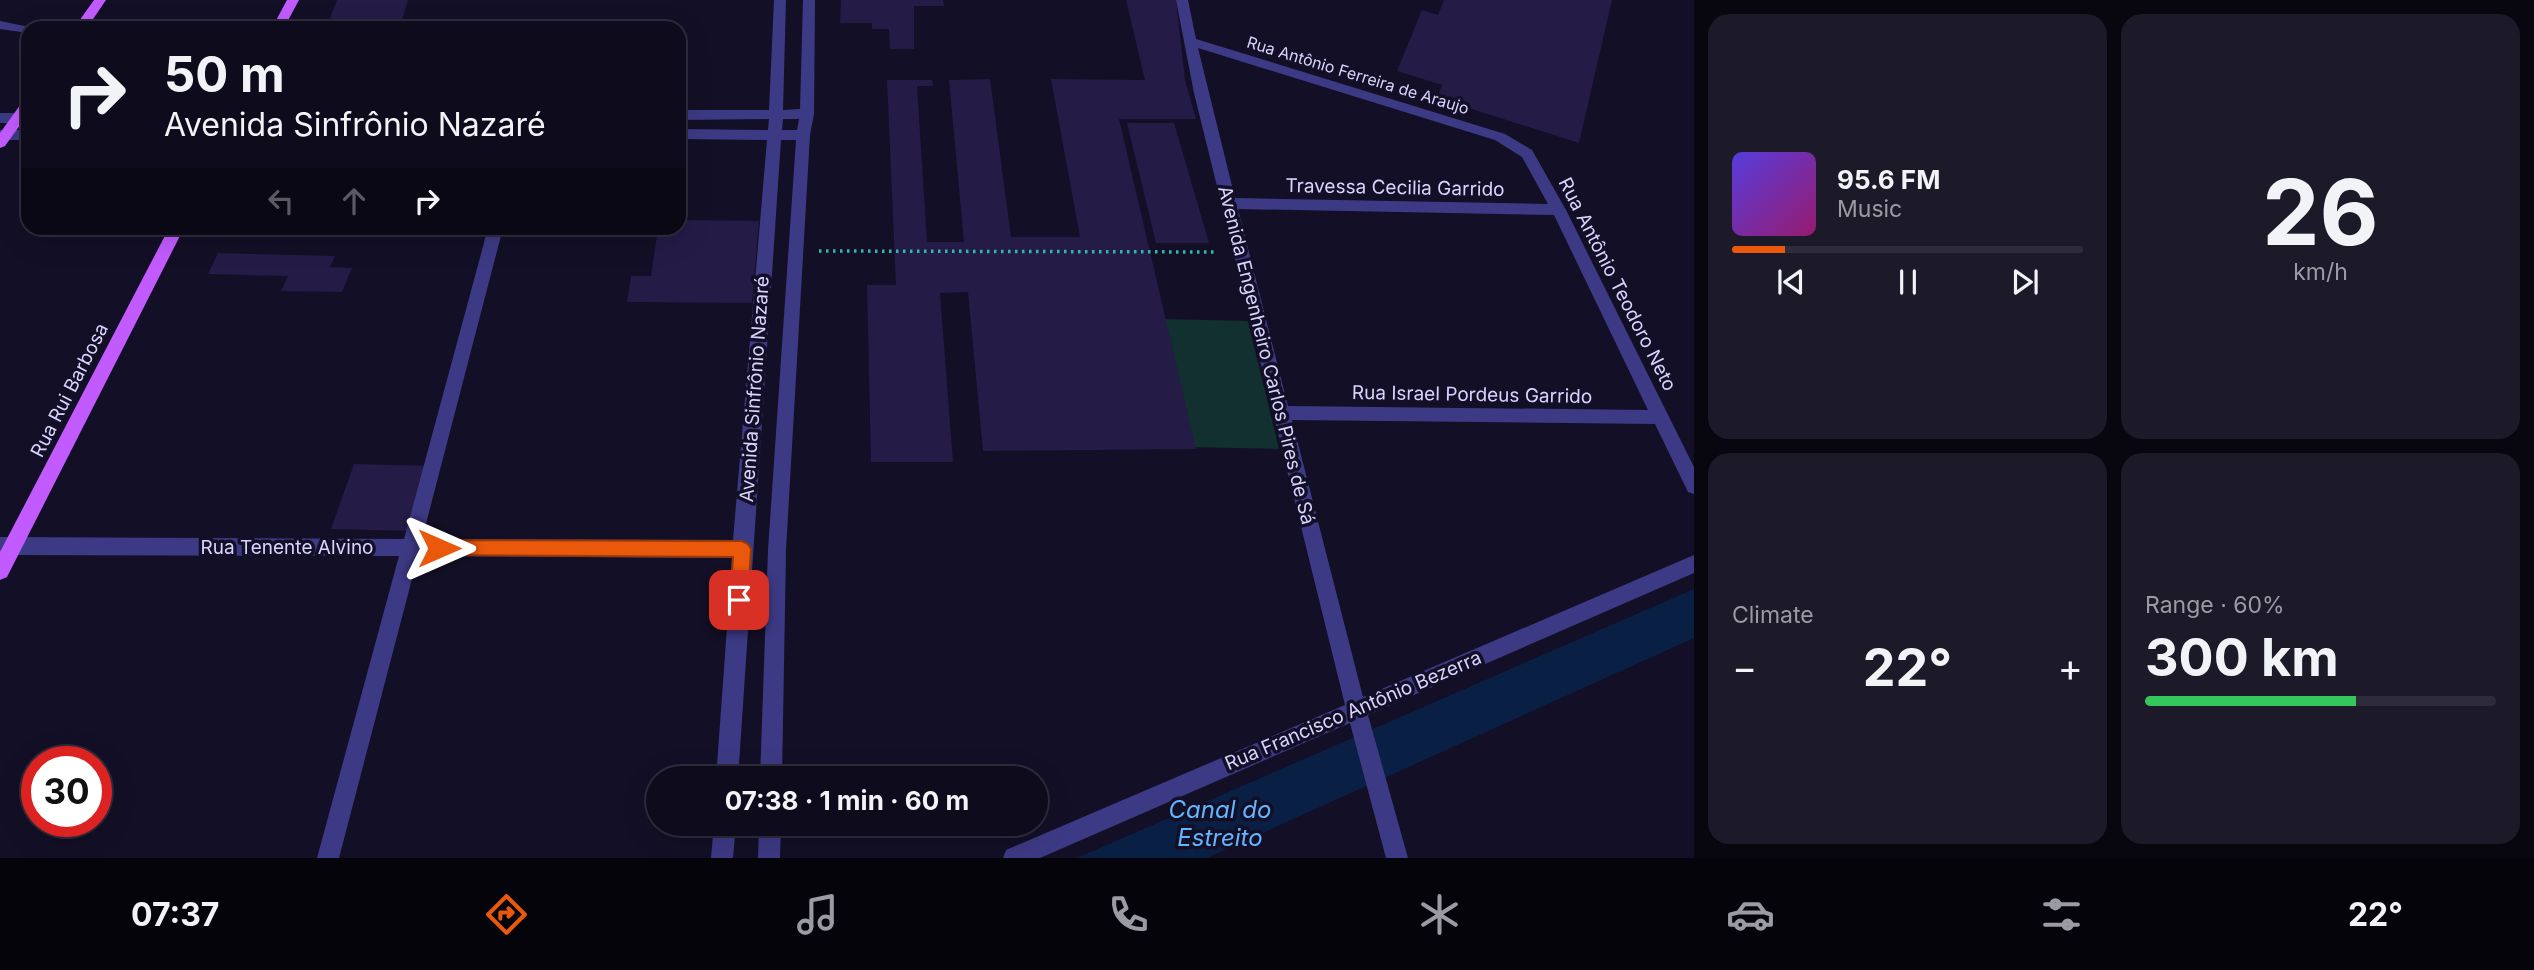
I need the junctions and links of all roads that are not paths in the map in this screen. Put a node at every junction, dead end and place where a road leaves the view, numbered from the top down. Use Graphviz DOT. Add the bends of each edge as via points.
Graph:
graph roads {
  1 [pos="100,0"];
  2 [pos="292,0"];
  3 [pos="780,0"];
  4 [pos="809,0"];
  5 [pos="1182,0"];
  6 [pos="85,21"];
  7 [pos="282,21"];
  8 [pos="0,25"];
  9 [pos="21,28"];
  10 [pos="1191,41"];
  11 [pos="776,114"];
  12 [pos="807,114"];
  13 [pos="686,115"];
  14 [pos="0,118"];
  15 [pos="21,118"];
  16 [pos="21,120"];
  17 [pos="686,134"];
  18 [pos="774,135"];
  19 [pos="803,135"];
  20 [pos="21,136"];
  21 [pos="2,138"];
  22 [pos="1515,144"];
  23 [pos="1229,203"];
  24 [pos="1559,210"];
  25 [pos="172,235"];
  26 [pos="494,235"];
  27 [pos="1282,413"];
  28 [pos="1662,417"];
  29 [pos="1694,486"];
  30 [pos="7,546"];
  31 [pos="412,548"];
  32 [pos="742,549"];
  33 [pos="1694,564"];
  34 [pos="0,571"];
  35 [pos="1356,708"];
  36 [pos="728,766"];
  37 [pos="771,766"];
  38 [pos="723,836"];
  39 [pos="769,836"];
  40 [pos="328,858"];
  41 [pos="722,858"];
  42 [pos="769,858"];
  43 [pos="1014,858"];
  44 [pos="1397,858"];
  1 -- 6 [label="main road"];
  2 -- 7 [label="main road"];
  3 -- 11 [label="street, Avenida Sinfrônio Nazaré"];
  4 -- 12 [label="street, Avenida Sinfrônio Nazaré"];
  5 -- 10 [label="street, Avenida Engenheiro Carlos Pires de Sá"];
  8 -- 9 [label="street"];
  10 -- 22 [label="street, Rua Antônio Ferreira de Araujo"];
  10 -- 23 [label="street, Avenida Engenheiro Carlos Pires de Sá"];
  11 -- 12 [label="street"];
  11 -- 13 [label="street"];
  11 -- 18 [label="street, Avenida Sinfrônio Nazaré"];
  12 -- 19 [label="street, Avenida Sinfrônio Nazaré"];
  14 -- 15 [label="street"];
  16 -- 21 [label="main road"];
  17 -- 18 [label="street"];
  18 -- 19 [label="street"];
  18 -- 32 [label="street, Avenida Sinfrônio Nazaré"];
  19 -- 37 [label="street, Avenida Sinfrônio Nazaré" via="776,550"];
  20 -- 21 [label="street"];
  22 -- 24 [label="street, Rua Antônio Teodoro Neto" via="1527,154"];
  23 -- 24 [label="street, Travessa Cecilia Garrido"];
  23 -- 27 [label="street, Avenida Engenheiro Carlos Pires de Sá"];
  24 -- 28 [label="street, Rua Antônio Teodoro Neto"];
  25 -- 30 [label="main road, Rua Rui Barbosa"];
  26 -- 31 [label="street"];
  27 -- 28 [label="street, Rua Israel Pordeus Garrido"];
  27 -- 35 [label="street, Avenida Engenheiro Carlos Pires de Sá"];
  28 -- 29 [label="street, Rua Antônio Teodoro Neto"];
  30 -- 31 [label="street, Rua Tenente Alvino"];
  30 -- 34 [label="main road, Rua Rui Barbosa"];
  31 -- 32 [label="street, Rua Tenente Alvino"];
  31 -- 40 [label="street"];
  32 -- 36 [label="street, Avenida Sinfrônio Nazaré"];
  33 -- 35 [label="street, Rua Francisco Antônio Bezerra"];
  35 -- 43 [label="street, Rua Francisco Antônio Bezerra"];
  35 -- 44 [label="street, Avenida Engenheiro Carlos Pires de Sá"];
  38 -- 41 [label="street"];
  39 -- 42 [label="street"];
}
